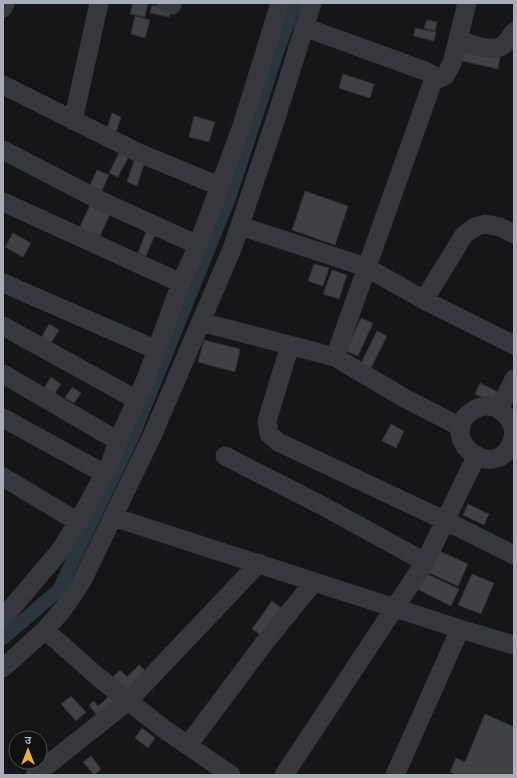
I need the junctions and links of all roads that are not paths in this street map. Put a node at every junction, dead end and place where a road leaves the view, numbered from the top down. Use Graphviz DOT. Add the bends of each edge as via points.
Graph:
graph roads {
  1 [pos="5,3"];
  2 [pos="99,3"];
  3 [pos="280,3"];
  4 [pos="312,3"];
  5 [pos="467,3"];
  6 [pos="3,8"];
  7 [pos="304,27"];
  8 [pos="458,40"];
  9 [pos="511,41"];
  10 [pos="433,81"];
  11 [pos="3,85"];
  12 [pos="73,121"];
  13 [pos="3,150"];
  14 [pos="219,186"];
  15 [pos="3,202"];
  16 [pos="240,226"];
  17 [pos="514,234"];
  18 [pos="198,245"];
  19 [pos="366,267"];
  20 [pos="3,283"];
  21 [pos="181,284"];
  22 [pos="424,300"];
  23 [pos="201,322"];
  24 [pos="3,326"];
  25 [pos="514,344"];
  26 [pos="290,345"];
  27 [pos="157,350"];
  28 [pos="335,357"];
  29 [pos="3,374"];
  30 [pos="161,377"];
  31 [pos="514,378"];
  32 [pos="137,400"];
  33 [pos="499,409"];
  34 [pos="3,418"];
  35 [pos="461,427"];
  36 [pos="118,440"];
  37 [pos="513,442"];
  38 [pos="225,456"];
  39 [pos="476,457"];
  40 [pos="105,474"];
  41 [pos="3,477"];
  42 [pos="113,517"];
  43 [pos="446,521"];
  44 [pos="78,522"];
  45 [pos="514,555"];
  46 [pos="425,562"];
  47 [pos="259,563"];
  48 [pos="314,582"];
  49 [pos="395,608"];
  50 [pos="3,618"];
  51 [pos="460,629"];
  52 [pos="45,630"];
  53 [pos="514,645"];
  54 [pos="3,668"];
  55 [pos="128,701"];
  56 [pos="188,745"];
  57 [pos="35,775"];
  58 [pos="231,775"];
  59 [pos="284,775"];
  60 [pos="395,775"];
  1 -- 6 [label="street"];
  2 -- 12 [label="street"];
  3 -- 14 [label="street" via="242,126"];
  4 -- 7 [label="street"];
  5 -- 8 [label="street"];
  7 -- 10 [label="street" via="425,71 431,74"];
  7 -- 16 [label="street"];
  8 -- 9 [label="street" via="492,48 500,48"];
  8 -- 10 [label="street" via="445,76"];
  10 -- 19 [label="street"];
  11 -- 12 [label="street"];
  12 -- 14 [label="street"];
  13 -- 18 [label="street" via="103,202"];
  14 -- 18 [label="street"];
  15 -- 21 [label="street"];
  16 -- 19 [label="street"];
  16 -- 23 [label="street"];
  17 -- 22 [label="street" via="500,227 484,224 464,234"];
  18 -- 21 [label="street"];
  19 -- 22 [label="street"];
  19 -- 28 [label="street"];
  20 -- 27 [label="street"];
  21 -- 27 [label="street"];
  22 -- 25 [label="street"];
  23 -- 26 [label="street"];
  23 -- 30 [label="street"];
  24 -- 32 [label="street"];
  26 -- 28 [label="street"];
  26 -- 43 [label="street" via="267,421 270,434 278,442"];
  27 -- 30 [label="street"];
  28 -- 35 [label="street" via="406,399"];
  29 -- 36 [label="street"];
  30 -- 32 [label="street"];
  30 -- 42 [label="street" via="152,436"];
  31 -- 33 [label="street"];
  32 -- 36 [label="street"];
  33 -- 35 [label="street" via="486,406 478,408 470,412"];
  33 -- 37 [label="street" via="509,417"];
  34 -- 40 [label="street"];
  35 -- 39 [label="street" via="463,444"];
  36 -- 40 [label="street"];
  37 -- 39 [label="street" via="494,458"];
  38 -- 46 [label="street"];
  39 -- 43 [label="street"];
  40 -- 44 [label="street"];
  41 -- 44 [label="street"];
  42 -- 47 [label="street"];
  42 -- 52 [label="street" via="82,581"];
  43 -- 45 [label="street"];
  43 -- 46 [label="street"];
  44 -- 50 [label="street" via="48,567"];
  46 -- 49 [label="street"];
  47 -- 48 [label="street"];
  47 -- 55 [label="street"];
  48 -- 49 [label="street"];
  48 -- 56 [label="street" via="265,642"];
  49 -- 51 [label="street"];
  49 -- 59 [label="street"];
  51 -- 53 [label="street"];
  51 -- 60 [label="street"];
  52 -- 54 [label="street"];
  52 -- 55 [label="street"];
  55 -- 56 [label="street"];
  55 -- 57 [label="street"];
  56 -- 58 [label="street"];
}
